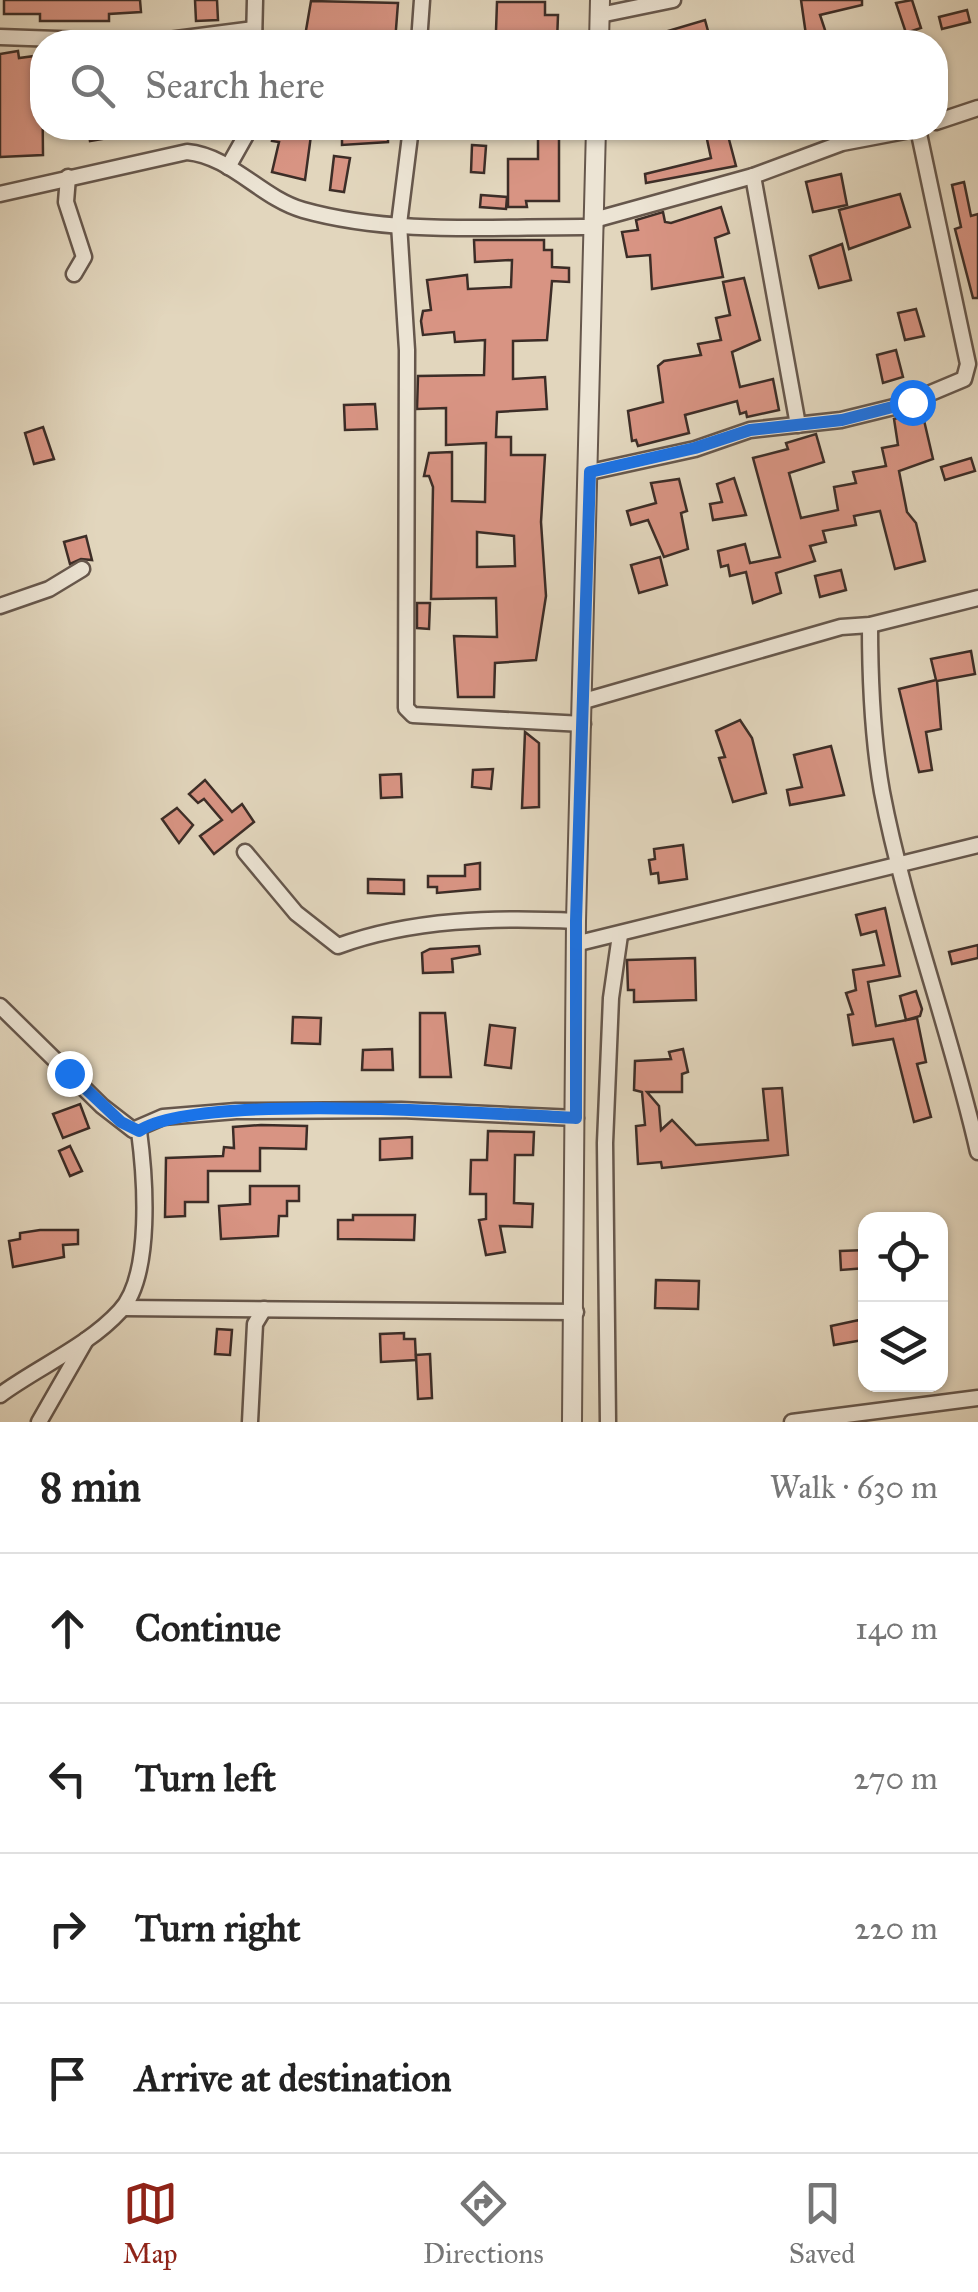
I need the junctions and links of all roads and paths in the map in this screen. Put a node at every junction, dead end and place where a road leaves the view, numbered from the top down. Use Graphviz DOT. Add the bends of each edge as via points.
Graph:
graph roads {
  1 [pos="255,0"];
  2 [pos="422,0"];
  3 [pos="673,0"];
  4 [pos="600,8"];
  5 [pos="254,30"];
  6 [pos="420,30"];
  7 [pos="0,37"];
  8 [pos="30,38"];
  9 [pos="978,108"];
  10 [pos="948,118"];
  11 [pos="243,140"];
  12 [pos="410,140"];
  13 [pos="596,140"];
  14 [pos="861,140"];
  15 [pos="922,140"];
  16 [pos="228,167"];
  17 [pos="68,176"];
  18 [pos="753,176"];
  19 [pos="0,194"];
  20 [pos="399,224"];
  21 [pos="594,224"];
  22 [pos="74,274"];
  23 [pos="798,425"];
  24 [pos="590,472"];
  25 [pos="82,570"];
  26 [pos="978,598"];
  27 [pos="0,606"];
  28 [pos="870,625"];
  29 [pos="584,701"];
  30 [pos="583,724"];
  31 [pos="978,845"];
  32 [pos="246,852"];
  33 [pos="899,864"];
  34 [pos="576,921"];
  35 [pos="620,935"];
  36 [pos="579,943"];
  37 [pos="0,1006"];
  38 [pos="576,1118"];
  39 [pos="139,1131"];
  40 [pos="978,1152"];
  41 [pos="124,1308"];
  42 [pos="264,1309"];
  43 [pos="576,1312"];
  44 [pos="88,1337"];
  45 [pos="0,1395"];
  46 [pos="978,1398"];
  47 [pos="827,1420"];
  48 [pos="39,1422"];
  49 [pos="250,1422"];
  50 [pos="572,1422"];
  51 [pos="608,1422"];
  52 [pos="792,1422"];
  1 -- 5 [label="street"];
  2 -- 6 [label="street"];
  3 -- 4 [label="street"];
  7 -- 8 [label="street"];
  9 -- 10 [label="street"];
  11 -- 16 [label="street"];
  12 -- 20 [label="street"];
  13 -- 21 [label="street"];
  14 -- 18 [label="street"];
  15 -- 23 [label="street" via="966,376 902,405"];
  16 -- 17 [label="street" via="187,152"];
  16 -- 20 [label="street" via="306,211"];
  17 -- 19 [label="street"];
  17 -- 22 [label="street" via="66,202 84,257"];
  18 -- 21 [label="street"];
  18 -- 23 [label="street"];
  20 -- 21 [label="street"];
  20 -- 30 [label="street" via="407,350 406,708 413,714"];
  21 -- 24 [label="street"];
  23 -- 24 [label="street" via="750,430"];
  24 -- 29 [label="street"];
  25 -- 27 [label="street"];
  26 -- 28 [label="street"];
  28 -- 29 [label="street" via="840,627"];
  28 -- 33 [label="street" via="871,714"];
  29 -- 30 [label="street"];
  30 -- 34 [label="street"];
  31 -- 33 [label="street"];
  32 -- 34 [label="street" via="296,913 338,946 366,934 476,918"];
  33 -- 35 [label="street"];
  33 -- 40 [label="street"];
  34 -- 36 [label="street"];
  35 -- 36 [label="street"];
  35 -- 51 [label="street" via="610,998 605,1142"];
  36 -- 38 [label="street"];
  37 -- 39 [label="street" via="102,1106"];
  38 -- 39 [label="street" via="236,1111 163,1117"];
  38 -- 43 [label="street"];
  39 -- 41 [label="street" via="140,1264"];
  41 -- 42 [label="street"];
  41 -- 44 [label="street"];
  42 -- 43 [label="street"];
  42 -- 49 [label="street" via="255,1324"];
  43 -- 50 [label="street"];
  44 -- 45 [label="street"];
  44 -- 48 [label="street"];
  46 -- 47 [label="street"];
  47 -- 52 [label="street"];
}
